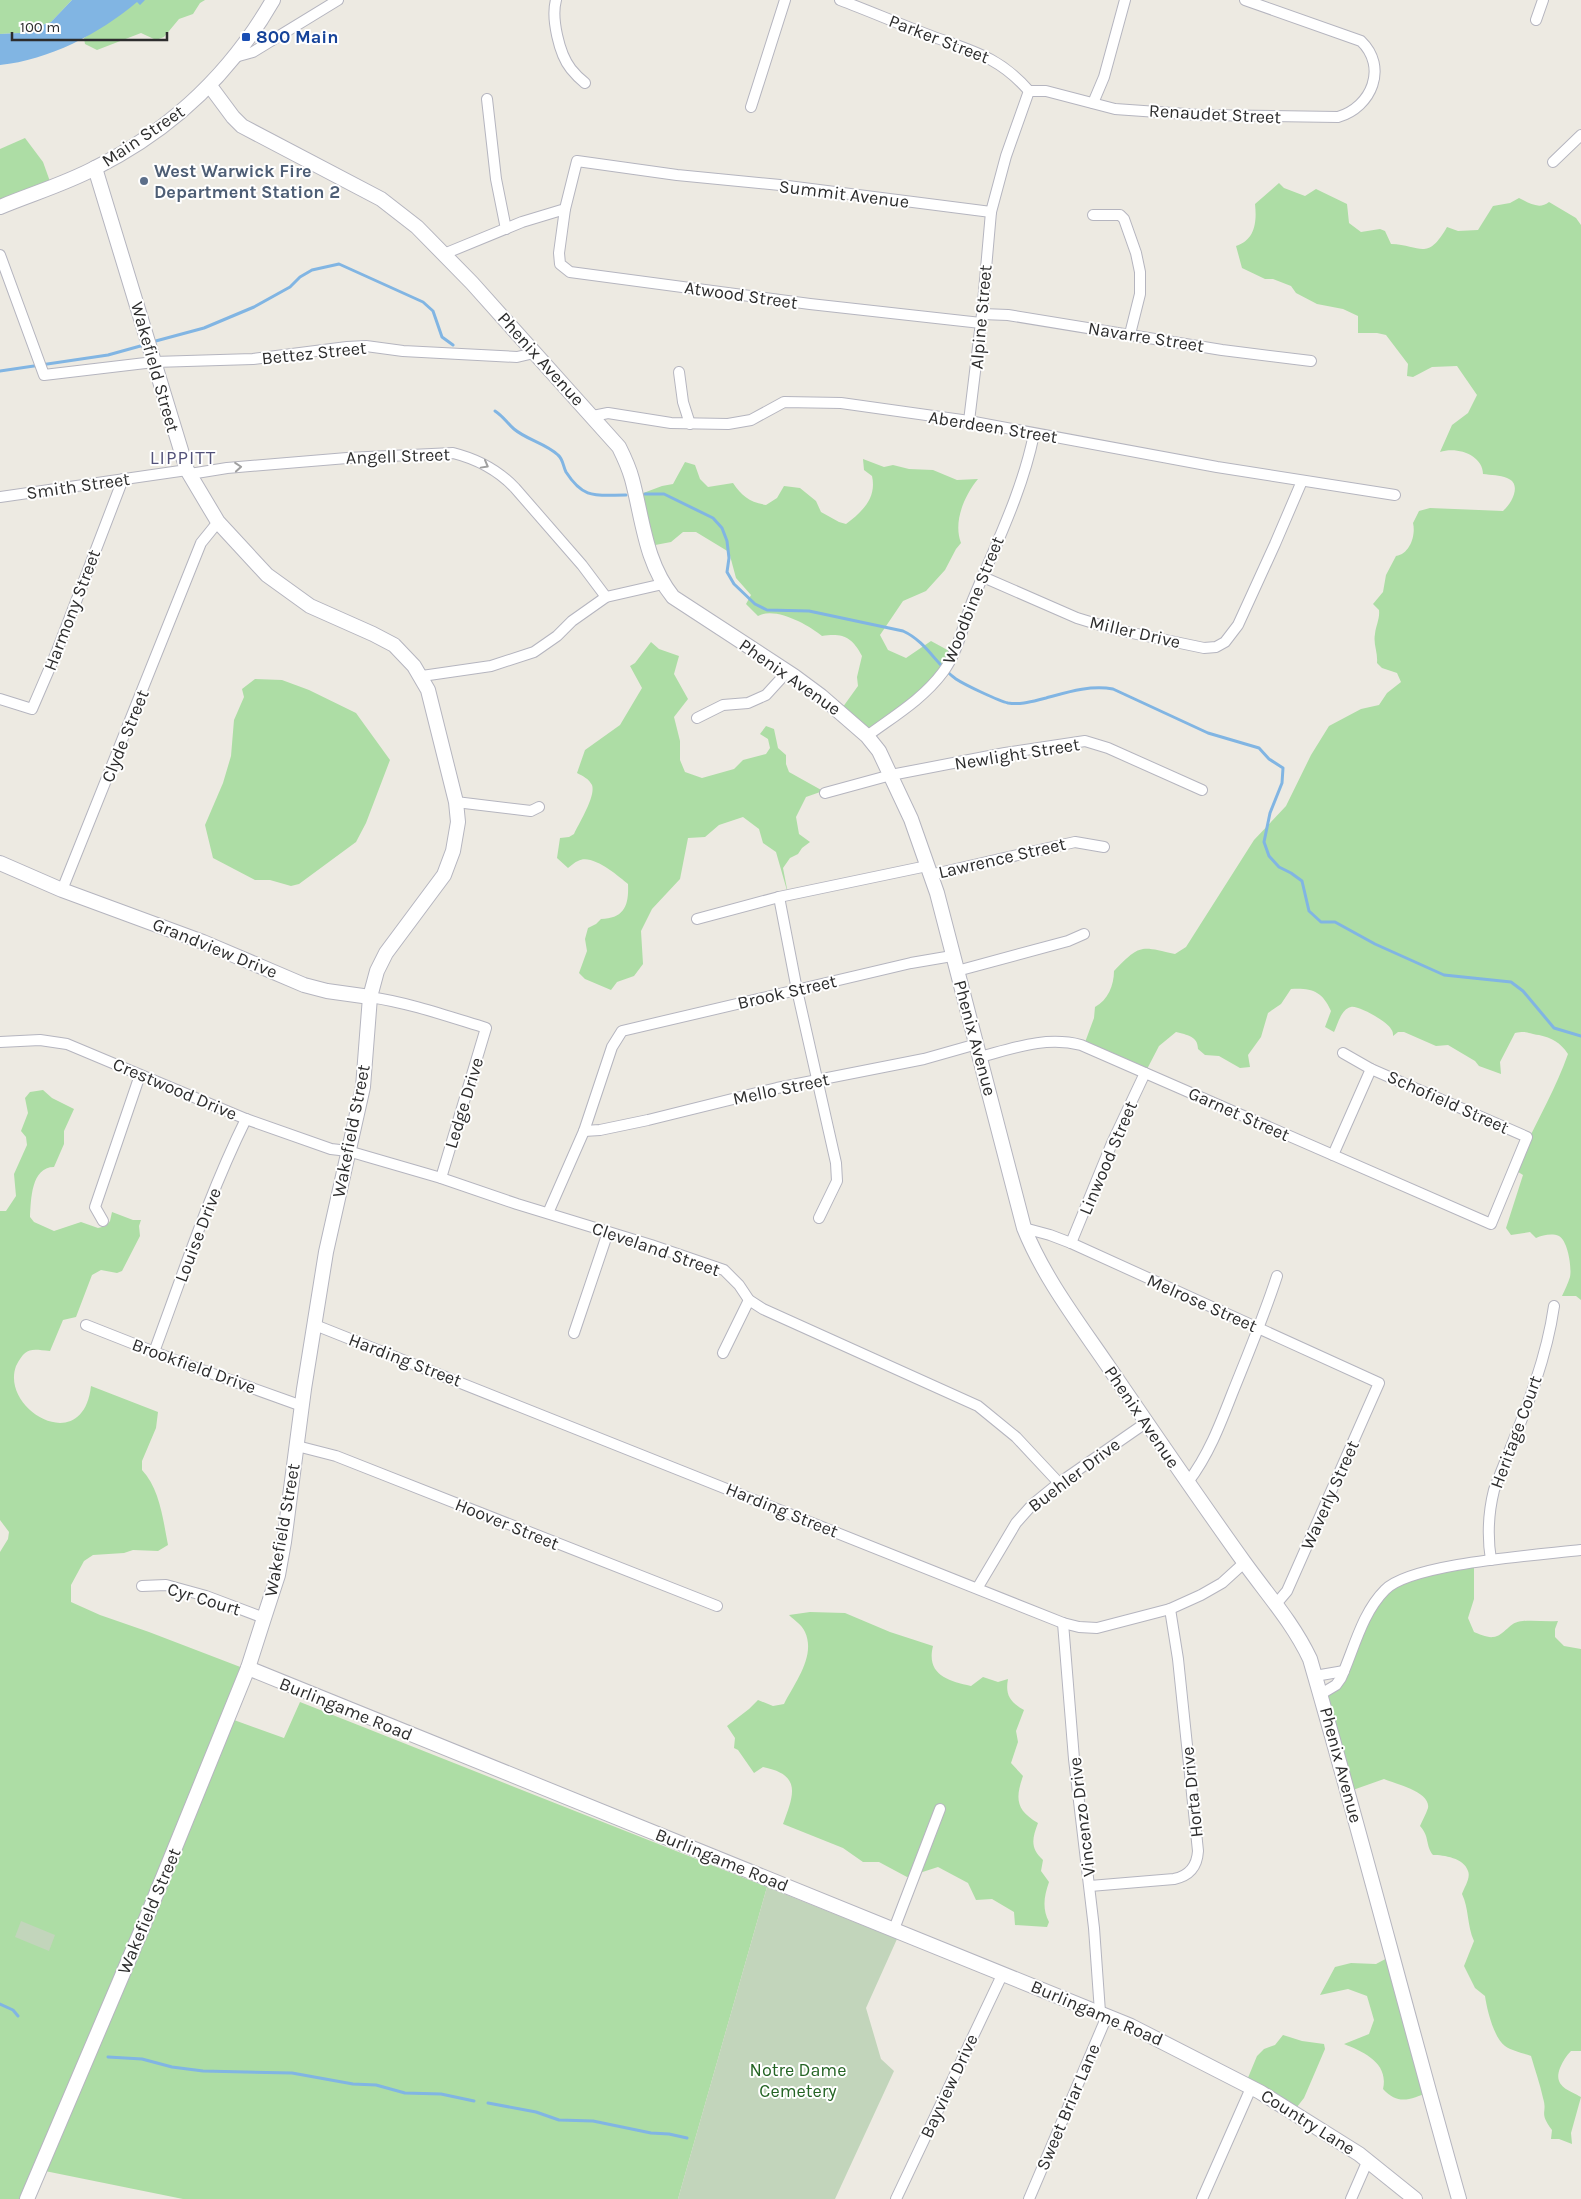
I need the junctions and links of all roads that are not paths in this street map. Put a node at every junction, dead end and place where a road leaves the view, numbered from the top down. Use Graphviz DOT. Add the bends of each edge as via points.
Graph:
graph roads {
  1 [pos="273,0"];
  2 [pos="338,0"];
  3 [pos="556,0"];
  4 [pos="785,0"];
  5 [pos="840,0"];
  6 [pos="1125,0"];
  7 [pos="1244,0"];
  8 [pos="1543,0"];
  9 [pos="1536,20"];
  10 [pos="235,57"];
  11 [pos="585,83"];
  12 [pos="210,86"];
  13 [pos="1029,91"];
  14 [pos="487,99"];
  15 [pos="1093,104"];
  16 [pos="751,107"];
  17 [pos="1581,135"];
  18 [pos="1553,162"];
  19 [pos="95,168"];
  20 [pos="0,207"];
  21 [pos="565,209"];
  22 [pos="991,212"];
  23 [pos="1093,215"];
  24 [pos="506,229"];
  25 [pos="444,254"];
  26 [pos="0,255"];
  27 [pos="982,319"];
  28 [pos="1130,334"];
  29 [pos="534,353"];
  30 [pos="1311,361"];
  31 [pos="154,362"];
  32 [pos="679,372"];
  33 [pos="593,416"];
  34 [pos="969,421"];
  35 [pos="690,424"];
  36 [pos="1034,434"];
  37 [pos="188,472"];
  38 [pos="123,479"];
  39 [pos="1302,481"];
  40 [pos="1395,495"];
  41 [pos="0,497"];
  42 [pos="218,522"];
  43 [pos="983,577"];
  44 [pos="663,584"];
  45 [pos="606,597"];
  46 [pos="787,672"];
  47 [pos="422,676"];
  48 [pos="0,699"];
  49 [pos="696,718"];
  50 [pos="867,736"];
  51 [pos="891,775"];
  52 [pos="1202,790"];
  53 [pos="825,793"];
  54 [pos="456,802"];
  55 [pos="539,807"];
  56 [pos="1104,847"];
  57 [pos="0,863"];
  58 [pos="928,870"];
  59 [pos="62,890"];
  60 [pos="779,897"];
  61 [pos="697,919"];
  62 [pos="1084,934"];
  63 [pos="952,956"];
  64 [pos="957,971"];
  65 [pos="797,990"];
  66 [pos="370,997"];
  67 [pos="0,1042"];
  68 [pos="979,1051"];
  69 [pos="1343,1053"];
  70 [pos="1372,1069"];
  71 [pos="1145,1073"];
  72 [pos="140,1075"];
  73 [pos="818,1081"];
  74 [pos="246,1119"];
  75 [pos="584,1131"];
  76 [pos="348,1152"];
  77 [pos="1333,1155"];
  78 [pos="441,1178"];
  79 [pos="548,1213"];
  80 [pos="819,1218"];
  81 [pos="103,1222"];
  82 [pos="1491,1224"];
  83 [pos="1024,1228"];
  84 [pos="608,1232"];
  85 [pos="1071,1243"];
  86 [pos="1277,1276"];
  87 [pos="749,1300"];
  88 [pos="1554,1306"];
  89 [pos="315,1325"];
  90 [pos="86,1326"];
  91 [pos="1259,1329"];
  92 [pos="574,1333"];
  93 [pos="154,1352"];
  94 [pos="722,1353"];
  95 [pos="1379,1383"];
  96 [pos="302,1406"];
  97 [pos="1147,1422"];
  98 [pos="297,1446"];
  99 [pos="1188,1482"];
  100 [pos="1059,1483"];
  101 [pos="1581,1550"];
  102 [pos="1491,1560"];
  103 [pos="1244,1563"];
  104 [pos="142,1586"];
  105 [pos="978,1587"];
  106 [pos="1276,1604"];
  107 [pos="716,1606"];
  108 [pos="1170,1608"];
  109 [pos="264,1618"];
  110 [pos="1063,1623"];
  111 [pos="248,1668"];
  112 [pos="1344,1671"];
  113 [pos="1315,1676"];
  114 [pos="1321,1694"];
  115 [pos="940,1809"];
  116 [pos="1090,1886"];
  117 [pos="894,1929"];
  118 [pos="1003,1973"];
  119 [pos="1104,2014"];
  120 [pos="1193,2057"];
  121 [pos="1251,2088"];
  122 [pos="1368,2160"];
  123 [pos="27,2199"];
  124 [pos="896,2199"];
  125 [pos="1028,2199"];
  126 [pos="1202,2199"];
  127 [pos="1351,2199"];
  128 [pos="1415,2199"];
  129 [pos="1459,2199"];
  1 -- 10 [label="street, Main Street"];
  2 -- 10 [label="street" via="253,52"];
  3 -- 11 [label="street" via="553,12 560,42 570,68"];
  4 -- 16 [label="street"];
  5 -- 13 [label="street, Parker Street" via="983,54 1000,63"];
  6 -- 15 [label="street" via="1104,77"];
  7 -- 15 [label="street, Renaudet Street" via="1356,38 1367,47 1375,70 1365,101 1349,114 1338,117 1200,115"];
  8 -- 9 [label="street"];
  10 -- 12 [label="street, Main Street"];
  12 -- 19 [label="street, Main Street" via="165,125"];
  12 -- 25 [label="street, Phenix Avenue" via="242,126 381,199 417,227"];
  13 -- 15 [label="street" via="1046,91"];
  13 -- 22 [label="street"];
  14 -- 24 [label="street" via="496,179"];
  17 -- 18 [label="street"];
  19 -- 20 [label="street, Main Street"];
  19 -- 31 [label="street, Wakefield Street"];
  21 -- 22 [label="street, Summit Avenue" via="577,161"];
  21 -- 24 [label="street"];
  21 -- 27 [label="street, Atwood Street" via="559,253 560,264 570,272 810,304"];
  22 -- 27 [label="street, Alpine Street"];
  23 -- 28 [label="street" via="1120,214 1136,253 1140,294"];
  24 -- 25 [label="street"];
  25 -- 29 [label="street, Phenix Avenue"];
  26 -- 31 [label="street, Bettez Street" via="44,375"];
  27 -- 28 [label="street, Navarre Street" via="1008,315"];
  27 -- 34 [label="street, Alpine Street"];
  28 -- 30 [label="street, Navarre Street"];
  29 -- 31 [label="street, Bettez Street" via="517,357 356,346 253,359"];
  29 -- 33 [label="street, Phenix Avenue"];
  31 -- 37 [label="street, Wakefield Street"];
  32 -- 35 [label="street"];
  33 -- 35 [label="street, Aberdeen Street" via="608,413"];
  33 -- 44 [label="street, Phenix Avenue" via="619,447 632,476 650,558"];
  34 -- 35 [label="street, Aberdeen Street" via="841,403 784,402 751,420"];
  34 -- 36 [label="street, Aberdeen Street"];
  36 -- 39 [label="street, Aberdeen Street"];
  36 -- 43 [label="street, Woodbine Street" via="1023,480"];
  37 -- 38 [label="street, Smith Street"];
  37 -- 42 [label="street, Wakefield Street"];
  37 -- 45 [label="street, Angell Street, one-way" via="347,458 453,453 467,456 503,476 515,488"];
  38 -- 41 [label="street, Smith Street"];
  38 -- 48 [label="street, Harmony Street" via="32,709"];
  39 -- 40 [label="street, Aberdeen Street"];
  39 -- 43 [label="street, Miller Drive" via="1238,626 1216,647 1204,648 1113,629 1077,618"];
  42 -- 47 [label="street, Wakefield Street" via="241,549 288,591 310,606 394,646"];
  42 -- 59 [label="street, Clyde Street" via="202,543"];
  43 -- 50 [label="street, Woodbine Street" via="943,672 922,696"];
  44 -- 45 [label="street"];
  44 -- 46 [label="street, Phenix Avenue" via="673,597"];
  45 -- 47 [label="street" via="534,652 491,666"];
  46 -- 49 [label="street" via="766,695 748,702 723,705"];
  46 -- 50 [label="street, Phenix Avenue" via="844,714"];
  47 -- 54 [label="street, Wakefield Street"];
  50 -- 51 [label="street, Phenix Avenue"];
  51 -- 52 [label="street, Newlight Street" via="1005,752 1085,741"];
  51 -- 53 [label="street, Newlight Street"];
  51 -- 58 [label="street, Phenix Avenue" via="911,819"];
  54 -- 55 [label="street" via="531,811"];
  54 -- 66 [label="street, Wakefield Street" via="457,835 449,864 386,953 376,971"];
  56 -- 58 [label="street, Lawrence Street" via="1075,842"];
  57 -- 59 [label="street"];
  58 -- 60 [label="street, Lawrence Street"];
  58 -- 63 [label="street, Phenix Avenue"];
  59 -- 66 [label="street, Grandview Drive" via="202,942 304,985"];
  60 -- 61 [label="street, Lawrence Street"];
  60 -- 65 [label="street"];
  62 -- 64 [label="street"];
  63 -- 64 [label="street, Phenix Avenue"];
  63 -- 65 [label="street, Brook Street"];
  64 -- 68 [label="street, Phenix Avenue"];
  65 -- 73 [label="street"];
  65 -- 75 [label="street, Brook Street" via="622,1031 612,1047"];
  66 -- 76 [label="street, Wakefield Street" via="364,1078"];
  66 -- 78 [label="street, Ledge Drive" via="398,1001 486,1028"];
  67 -- 72 [label="street, Crestwood Drive" via="58,1042"];
  68 -- 71 [label="street, Garnet Street" via="1059,1040 1081,1045"];
  68 -- 73 [label="street, Mello Street"];
  68 -- 83 [label="street, Phenix Avenue"];
  69 -- 70 [label="street"];
  70 -- 77 [label="street, Schofield Street"];
  70 -- 82 [label="street, Schofield Street" via="1528,1137"];
  71 -- 77 [label="street, Garnet Street"];
  71 -- 85 [label="street, Linwood Street"];
  72 -- 74 [label="street, Crestwood Drive"];
  72 -- 81 [label="street" via="95,1207"];
  73 -- 75 [label="street, Mello Street"];
  73 -- 80 [label="street" via="838,1175"];
  74 -- 76 [label="street, Crestwood Drive"];
  74 -- 93 [label="street, Louise Drive" via="194,1243"];
  75 -- 79 [label="street"];
  76 -- 78 [label="street, Cleveland Street"];
  76 -- 89 [label="street, Wakefield Street" via="326,1252"];
  77 -- 82 [label="street, Garnet Street"];
  78 -- 79 [label="street, Cleveland Street"];
  79 -- 84 [label="street, Cleveland Street"];
  83 -- 85 [label="street, Melrose Street"];
  83 -- 97 [label="street, Phenix Avenue" via="1032,1249 1054,1286"];
  84 -- 87 [label="street, Cleveland Street" via="724,1270"];
  84 -- 92 [label="street"];
  85 -- 91 [label="street, Melrose Street"];
  86 -- 91 [label="street"];
  87 -- 94 [label="street"];
  87 -- 100 [label="street, Cleveland Street" via="978,1406 1016,1437"];
  88 -- 102 [label="street, Heritage Court" via="1544,1355 1489,1510"];
  89 -- 96 [label="street, Wakefield Street"];
  89 -- 105 [label="street, Harding Street"];
  90 -- 93 [label="street, Brookfield Drive"];
  91 -- 95 [label="street, Melrose Street"];
  91 -- 99 [label="street" via="1211,1444"];
  93 -- 96 [label="street, Brookfield Drive"];
  95 -- 106 [label="street, Waverly Street" via="1287,1591"];
  96 -- 98 [label="street, Wakefield Street"];
  97 -- 99 [label="street, Phenix Avenue"];
  97 -- 100 [label="street, Buehler Drive"];
  98 -- 107 [label="street, Hoover Street" via="345,1460"];
  98 -- 109 [label="street, Wakefield Street" via="278,1576"];
  99 -- 103 [label="street, Phenix Avenue"];
  100 -- 105 [label="street, Buehler Drive" via="1023,1514"];
  101 -- 102 [label="street"];
  102 -- 112 [label="street" via="1418,1573 1390,1586 1368,1614"];
  103 -- 106 [label="street, Phenix Avenue"];
  103 -- 108 [label="street, Harding Street" via="1222,1583"];
  104 -- 109 [label="street, Cyr Court" via="166,1585 198,1593"];
  105 -- 110 [label="street, Harding Street"];
  106 -- 113 [label="street, Phenix Avenue" via="1302,1643"];
  108 -- 110 [label="street, Harding Street" via="1097,1628"];
  108 -- 116 [label="street, Horta Drive" via="1178,1659 1197,1860 1192,1870 1174,1880"];
  109 -- 111 [label="street, Wakefield Street"];
  110 -- 116 [label="street, Vincenzo Drive" via="1074,1759"];
  111 -- 117 [label="street, Burlingame Road"];
  111 -- 123 [label="street, Wakefield Street"];
  112 -- 113 [label="street"];
  112 -- 114 [label="street" via="1336,1685"];
  113 -- 114 [label="street, Phenix Avenue"];
  114 -- 129 [label="street, Phenix Avenue"];
  115 -- 117 [label="street"];
  116 -- 119 [label="street, Vincenzo Drive"];
  117 -- 118 [label="street, Burlingame Road"];
  118 -- 119 [label="street, Burlingame Road"];
  118 -- 124 [label="street, Bayview Drive"];
  119 -- 120 [label="street, Burlingame Road"];
  119 -- 125 [label="street, Sweet Briar Lane"];
  120 -- 121 [label="street, Country Lane"];
  121 -- 122 [label="street, Country Lane"];
  121 -- 126 [label="street"];
  122 -- 127 [label="street"];
  122 -- 128 [label="street, Country Lane"];
}
